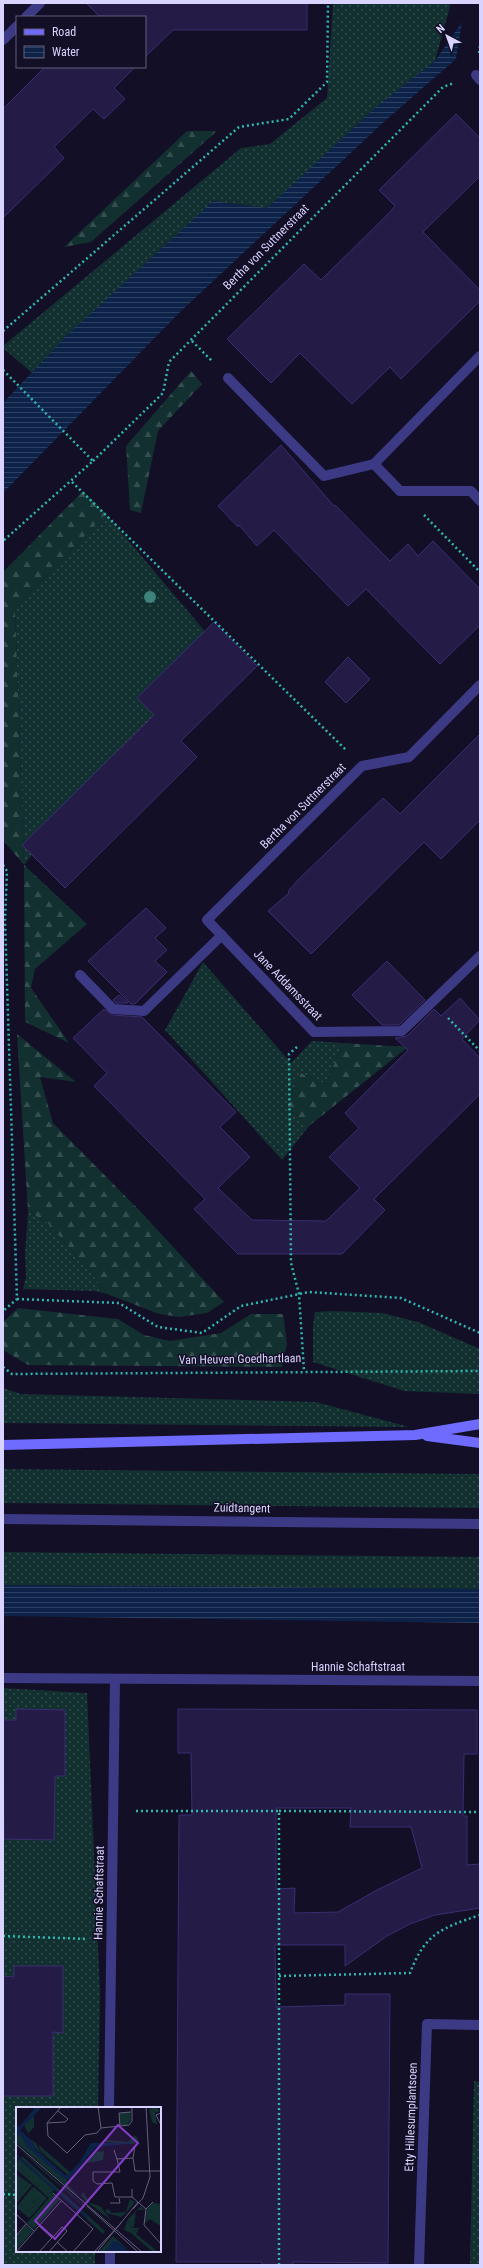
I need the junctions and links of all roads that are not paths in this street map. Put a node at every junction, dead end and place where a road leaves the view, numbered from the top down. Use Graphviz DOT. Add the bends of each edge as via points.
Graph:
graph roads {
  1 [pos="40,3"];
  2 [pos="27,16"];
  3 [pos="16,27"];
  4 [pos="3,40"];
  5 [pos="480,356"];
  6 [pos="228,378"];
  7 [pos="374,464"];
  8 [pos="480,501"];
  9 [pos="480,685"];
  10 [pos="207,920"];
  11 [pos="222,935"];
  12 [pos="480,956"];
  13 [pos="80,975"];
  14 [pos="480,1424"];
  15 [pos="415,1435"];
  16 [pos="480,1443"];
  17 [pos="3,1445"];
  18 [pos="3,1519"];
  19 [pos="480,1524"];
  20 [pos="3,1678"];
  21 [pos="116,1679"];
  22 [pos="480,1681"];
  23 [pos="480,2025"];
  24 [pos="109,2107"];
  25 [pos="110,2252"];
  26 [pos="110,2265"];
  27 [pos="419,2265"];
  1 -- 2 [label="street"];
  3 -- 4 [label="street"];
  5 -- 7 [label="street"];
  6 -- 7 [label="street" via="324,476"];
  7 -- 8 [label="street" via="400,491 471,491"];
  9 -- 10 [label="street, Bertha von Suttnerstraat" via="410,757 362,766"];
  10 -- 11 [label="street, Jane Addamsstraat"];
  11 -- 12 [label="street, Jane Addamsstraat" via="314,1032 402,1031"];
  11 -- 13 [label="street" via="144,1011 113,1009"];
  14 -- 15 [label="main road"];
  15 -- 16 [label="main road"];
  15 -- 17 [label="main road"];
  18 -- 19 [label="street, Zuidtangent"];
  20 -- 21 [label="street, Hannie Schaftstraat"];
  21 -- 22 [label="street, Hannie Schaftstraat"];
  21 -- 24 [label="street, Hannie Schaftstraat"];
  23 -- 27 [label="street, Etty Hillesumplantsoen" via="427,2024"];
  25 -- 26 [label="street"];
}
